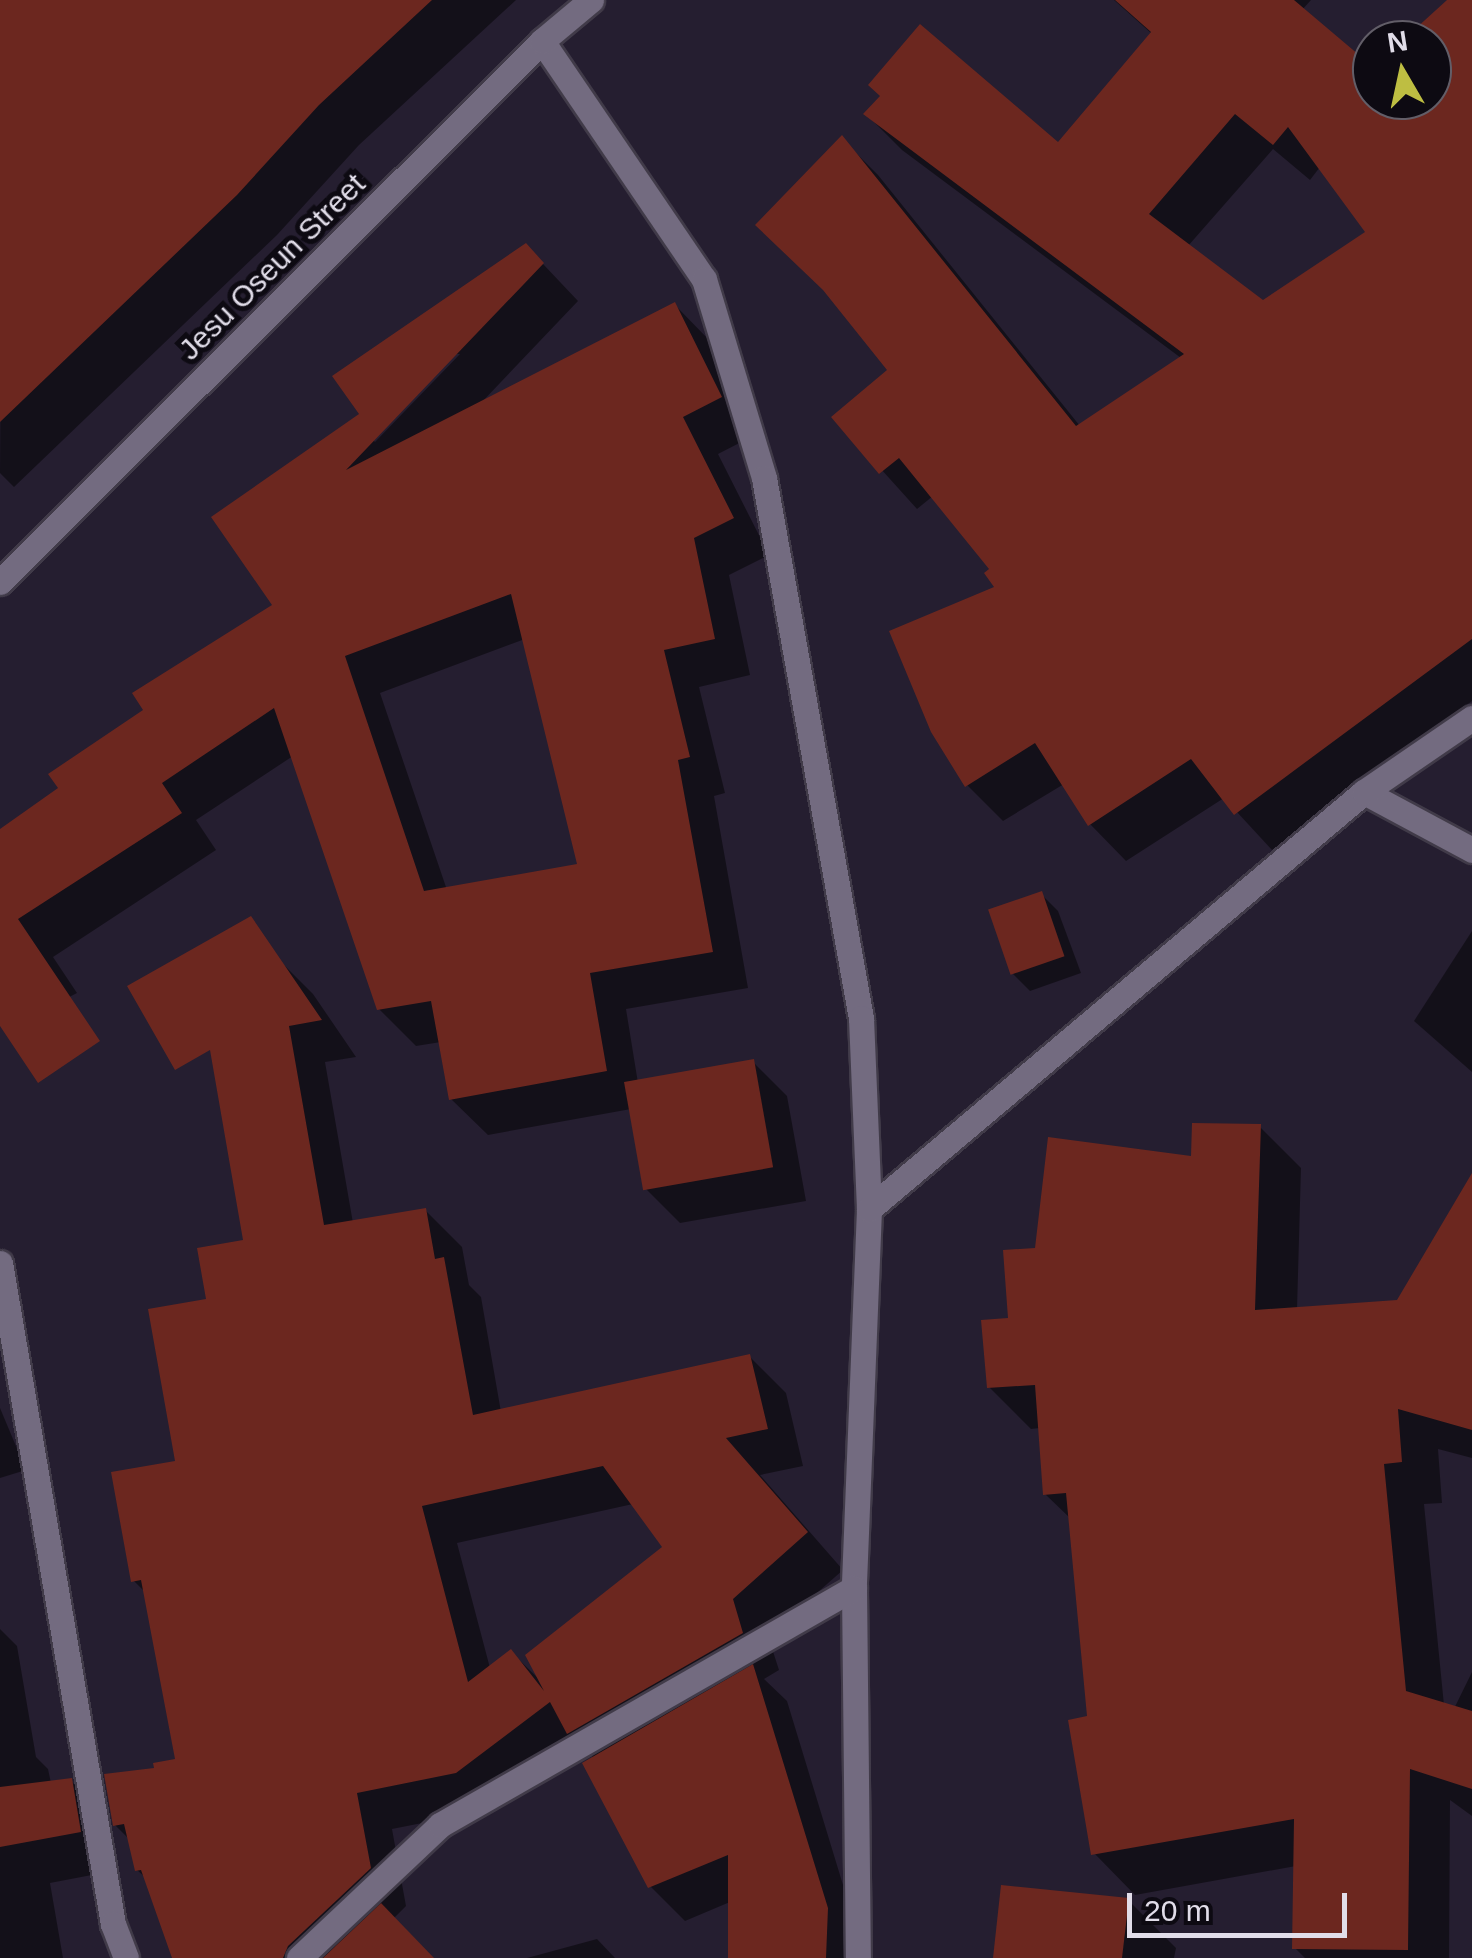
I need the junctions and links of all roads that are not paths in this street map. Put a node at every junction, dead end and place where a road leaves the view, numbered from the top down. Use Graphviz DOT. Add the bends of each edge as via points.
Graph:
graph roads {
  1 [pos="591,0"];
  2 [pos="542,42"];
  3 [pos="3,573"];
  4 [pos="1472,718"];
  5 [pos="1364,792"];
  6 [pos="1472,850"];
  7 [pos="869,1208"];
  8 [pos="0,1263"];
  9 [pos="854,1588"];
  10 [pos="126,1958"];
  11 [pos="299,1958"];
  12 [pos="858,1958"];
  1 -- 2 [label="street, Jesu Oseun Street"];
  2 -- 3 [label="street, Jesu Oseun Street"];
  2 -- 7 [label="street" via="704,279 764,478 861,1018"];
  4 -- 5 [label="street"];
  5 -- 6 [label="street"];
  5 -- 7 [label="street"];
  7 -- 9 [label="street"];
  8 -- 10 [label="street" via="113,1924"];
  9 -- 11 [label="street" via="440,1825"];
  9 -- 12 [label="street"];
}
